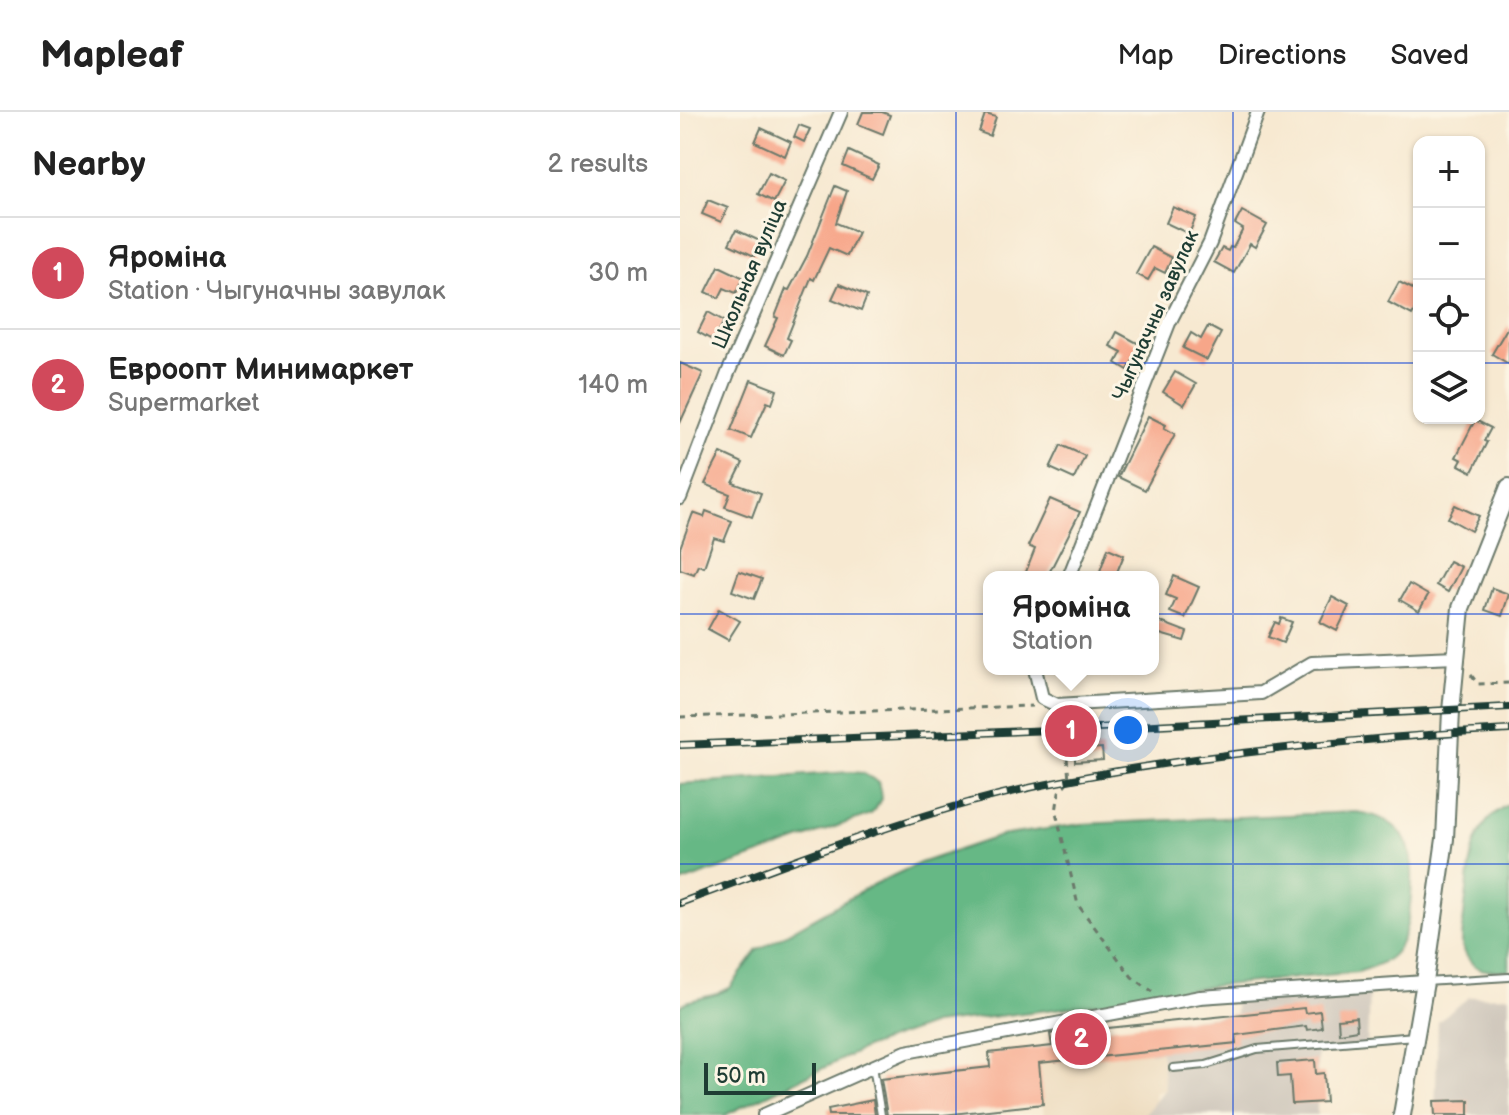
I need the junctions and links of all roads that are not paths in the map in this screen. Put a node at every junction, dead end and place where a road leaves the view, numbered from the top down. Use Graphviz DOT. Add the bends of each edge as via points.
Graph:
graph roads {
  1 [pos="841,112"];
  2 [pos="1258,112"];
  3 [pos="1509,487"];
  4 [pos="680,498"];
  5 [pos="1071,571"];
  6 [pos="1456,657"];
  7 [pos="1036,675"];
  8 [pos="1509,977"];
  9 [pos="1425,982"];
  10 [pos="1415,1036"];
  11 [pos="873,1066"];
  12 [pos="1173,1068"];
  13 [pos="764,1115"];
  14 [pos="881,1115"];
  15 [pos="1402,1115"];
  1 -- 4 [label="street, Школьная вуліца"];
  2 -- 5 [label="street, Чыгуначны завулак" via="1210,243 1169,323"];
  3 -- 6 [label="street" via="1461,608"];
  6 -- 7 [label="street" via="1312,663 1261,693 1057,705 1042,698"];
  6 -- 9 [label="street" via="1445,839"];
  8 -- 9 [label="lane"];
  9 -- 10 [label="street"];
  9 -- 11 [label="street" via="1200,997 906,1052"];
  10 -- 12 [label="lane" via="1257,1049 1206,1065"];
  10 -- 15 [label="street"];
  11 -- 13 [label="street"];
  11 -- 14 [label="lane"];
}
